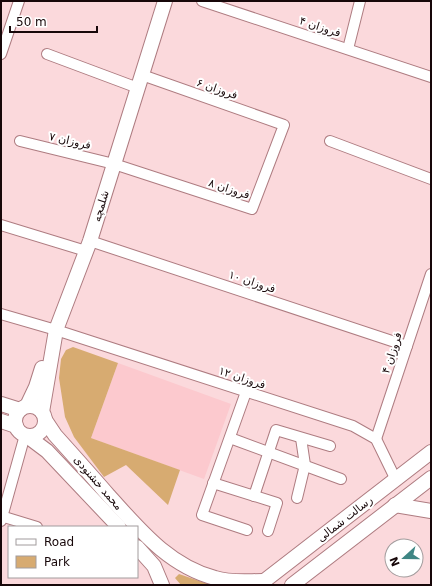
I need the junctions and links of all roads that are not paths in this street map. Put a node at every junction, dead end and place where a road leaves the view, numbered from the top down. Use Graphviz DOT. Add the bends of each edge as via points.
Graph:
graph roads {
  1 [pos="18,1"];
  2 [pos="165,1"];
  3 [pos="202,1"];
  4 [pos="360,1"];
  5 [pos="6,25"];
  6 [pos="348,49"];
  7 [pos="1,54"];
  8 [pos="47,54"];
  9 [pos="431,77"];
  10 [pos="140,82"];
  11 [pos="284,125"];
  12 [pos="20,141"];
  13 [pos="330,141"];
  14 [pos="114,164"];
  15 [pos="431,179"];
  16 [pos="1,225"];
  17 [pos="88,246"];
  18 [pos="431,274"];
  19 [pos="1,314"];
  20 [pos="56,330"];
  21 [pos="407,346"];
  22 [pos="246,392"];
  23 [pos="1,404"];
  24 [pos="24,408"];
  25 [pos="44,416"];
  26 [pos="1,421"];
  27 [pos="23,432"];
  28 [pos="230,438"];
  29 [pos="301,438"];
  30 [pos="376,439"];
  31 [pos="330,446"];
  32 [pos="268,452"];
  33 [pos="431,452"];
  34 [pos="305,465"];
  35 [pos="431,478"];
  36 [pos="341,479"];
  37 [pos="396,480"];
  38 [pos="213,483"];
  39 [pos="254,496"];
  40 [pos="297,498"];
  41 [pos="395,505"];
  42 [pos="431,511"];
  43 [pos="2,518"];
  44 [pos="33,526"];
  45 [pos="118,526"];
  46 [pos="136,526"];
  47 [pos="138,528"];
  48 [pos="247,530"];
  49 [pos="268,531"];
  50 [pos="138,548"];
  51 [pos="172,559"];
  52 [pos="160,579"];
  53 [pos="261,583"];
  54 [pos="292,585"];
  1 -- 5 [label="street"];
  2 -- 10 [label="street, شلمچه"];
  3 -- 6 [label="street, فروزان ۴"];
  4 -- 6 [label="street"];
  5 -- 7 [label="street"];
  6 -- 9 [label="street, فروزان ۴"];
  8 -- 10 [label="street, فروزان ۶"];
  10 -- 11 [label="street, فروزان ۶"];
  10 -- 14 [label="street, شلمچه"];
  11 -- 14 [label="street, فروزان ۸" via="252,209"];
  12 -- 14 [label="street, فروزان ۷"];
  13 -- 15 [label="street"];
  14 -- 17 [label="street, شلمچه"];
  16 -- 17 [label="street, فروزان ۱۰"];
  17 -- 20 [label="street, شلمچه"];
  17 -- 21 [label="street, فروزان ۱۰"];
  18 -- 21 [label="street, فروزان ۴"];
  19 -- 20 [label="street, فروزان ۱۲"];
  20 -- 22 [label="street, فروزان ۱۲"];
  20 -- 24 [label="street" via="36,387"];
  20 -- 25 [label="street, شلمچه"];
  21 -- 30 [label="street, فروزان ۴"];
  22 -- 28 [label="street"];
  22 -- 30 [label="street, فروزان ۱۲" via="353,426"];
  23 -- 24 [label="street"];
  24 -- 25 [label="street" via="38,408"];
  24 -- 27 [label="street" via="15,418"];
  25 -- 27 [label="street" via="41,432 33,436"];
  25 -- 46 [label="street, محمد خشنودی" via="55,434"];
  26 -- 27 [label="street, محمد خشنودی"];
  27 -- 43 [label="street"];
  27 -- 45 [label="street, محمد خشنودی" via="46,451"];
  28 -- 32 [label="street"];
  28 -- 38 [label="street"];
  29 -- 31 [label="street"];
  29 -- 32 [label="street" via="276,430"];
  29 -- 34 [label="street"];
  30 -- 37 [label="street"];
  32 -- 34 [label="street"];
  32 -- 39 [label="street"];
  33 -- 37 [label="street, رسالت شمالی"];
  34 -- 36 [label="street"];
  34 -- 40 [label="street"];
  35 -- 41 [label="street, رسالت شمالی"];
  37 -- 53 [label="street, رسالت شمالی"];
  38 -- 39 [label="street"];
  38 -- 48 [label="street" via="202,515"];
  39 -- 49 [label="street" via="277,503"];
  41 -- 42 [label="street"];
  41 -- 54 [label="street, رسالت شمالی"];
  43 -- 44 [label="street"];
  47 -- 51 [label="street, محمد خشنودی"];
  50 -- 52 [label="street" via="150,561"];
  51 -- 52 [label="street" via="173,569"];
  51 -- 53 [label="street, محمد خشنودی" via="215,578"];
}
